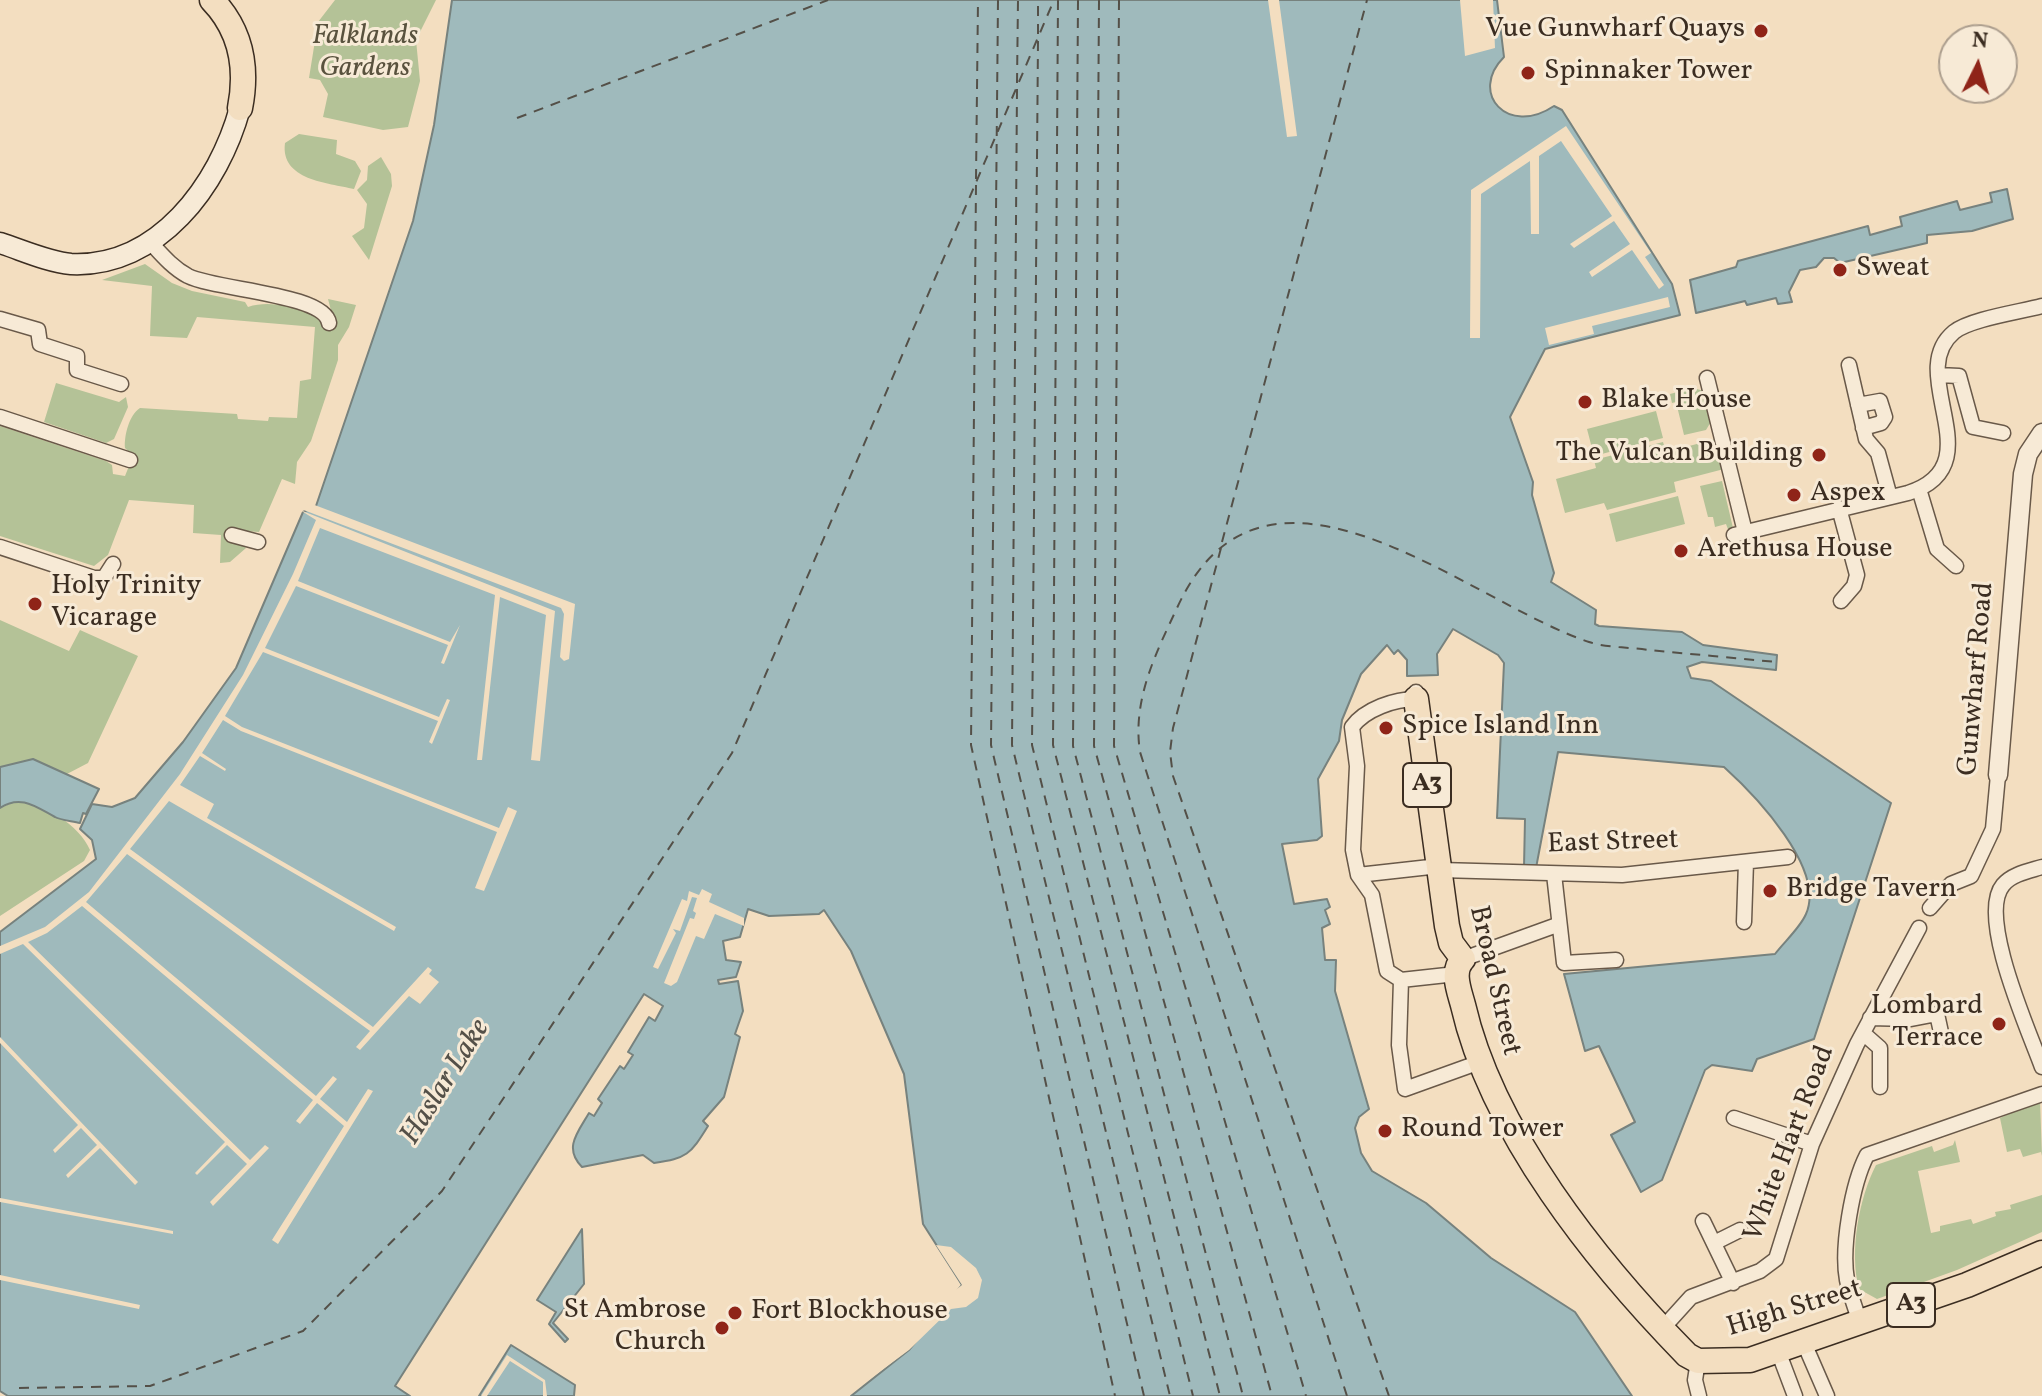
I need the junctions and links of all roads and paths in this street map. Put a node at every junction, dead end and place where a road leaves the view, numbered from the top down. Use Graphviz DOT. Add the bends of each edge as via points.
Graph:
graph roads {
  1 [pos="212,0"];
  2 [pos="240,108"];
  3 [pos="0,243"];
  4 [pos="151,243"];
  5 [pos="2042,306"];
  6 [pos="0,319"];
  7 [pos="329,323"];
  8 [pos="1849,365"];
  9 [pos="1938,375"];
  10 [pos="1707,378"];
  11 [pos="121,384"];
  12 [pos="1858,405"];
  13 [pos="0,417"];
  14 [pos="1863,428"];
  15 [pos="2003,433"];
  16 [pos="2042,433"];
  17 [pos="130,460"];
  18 [pos="1919,489"];
  19 [pos="1890,497"];
  20 [pos="1839,508"];
  21 [pos="232,535"];
  22 [pos="258,542"];
  23 [pos="0,547"];
  24 [pos="113,564"];
  25 [pos="1956,566"];
  26 [pos="1841,601"];
  27 [pos="1416,693"];
  28 [pos="1998,775"];
  29 [pos="1788,857"];
  30 [pos="1746,862"];
  31 [pos="2042,867"];
  32 [pos="1439,868"];
  33 [pos="1554,874"];
  34 [pos="1358,875"];
  35 [pos="1930,908"];
  36 [pos="1744,922"];
  37 [pos="1557,925"];
  38 [pos="1919,928"];
  39 [pos="1616,960"];
  40 [pos="1460,966"];
  41 [pos="1401,980"];
  42 [pos="1870,1018"];
  43 [pos="1863,1033"];
  44 [pos="1942,1037"];
  45 [pos="1480,1062"];
  46 [pos="2042,1067"];
  47 [pos="1880,1087"];
  48 [pos="2042,1094"];
  49 [pos="1734,1118"];
  50 [pos="1812,1144"];
  51 [pos="1703,1221"];
  52 [pos="1740,1230"];
  53 [pos="1714,1243"];
  54 [pos="2042,1253"];
  55 [pos="1733,1283"];
  56 [pos="1860,1323"];
  57 [pos="1662,1329"];
  58 [pos="1804,1343"];
  59 [pos="1778,1351"];
  60 [pos="1698,1361"];
  61 [pos="1699,1396"];
  62 [pos="1795,1396"];
  63 [pos="1827,1396"];
  1 -- 2 [label="main road" via="231,22 239,42"];
  2 -- 4 [label="main road" via="228,147 205,183"];
  3 -- 4 [label="main road" via="67,264 116,259"];
  4 -- 7 [label="street" via="191,277 312,304 326,313"];
  5 -- 9 [label="street" via="1957,330 1940,351"];
  6 -- 11 [label="street" via="38,330 40,344 77,356 77,370"];
  8 -- 12 [label="street"];
  9 -- 15 [label="street" via="1959,376 1973,427"];
  9 -- 18 [label="street" via="1948,450 1935,475"];
  10 -- 20 [label="street" via="1739,533"];
  12 -- 14 [label="street"];
  12 -- 14 [label="street" via="1880,401 1885,417"];
  13 -- 17 [label="street"];
  14 -- 19 [label="street" via="1878,453"];
  16 -- 28 [label="street, Gunwharf Road" via="2023,474"];
  18 -- 19 [label="street"];
  18 -- 25 [label="street" via="1935,547"];
  19 -- 20 [label="street"];
  20 -- 26 [label="street" via="1857,571 1854,586"];
  21 -- 22 [label="street"];
  23 -- 24 [label="street" via="94,578 104,578"];
  27 -- 32 [label="main road, Broad Street / A3"];
  27 -- 34 [label="street" via="1352,727"];
  28 -- 35 [label="street, Gunwharf Road" via="1993,829 1971,876 1951,884"];
  29 -- 30 [label="street, East Street"];
  30 -- 33 [label="street, East Street" via="1622,875"];
  30 -- 36 [label="street"];
  31 -- 46 [label="street" via="2003,885 1995,901 1999,943"];
  32 -- 33 [label="street, East Street"];
  32 -- 34 [label="street, East Street"];
  32 -- 40 [label="main road, Broad Street / A3" via="1449,937"];
  33 -- 37 [label="street"];
  34 -- 41 [label="street" via="1372,895 1387,971"];
  37 -- 39 [label="street" via="1564,963"];
  37 -- 40 [label="street"];
  38 -- 42 [label="street, White Hart Road"];
  40 -- 41 [label="street"];
  40 -- 45 [label="main road, Broad Street / A3"];
  41 -- 45 [label="street" via="1399,1045 1405,1089"];
  42 -- 43 [label="street, White Hart Road"];
  42 -- 44 [label="street" via="1937,1014"];
  43 -- 47 [label="street" via="1880,1048"];
  43 -- 50 [label="street, White Hart Road"];
  45 -- 57 [label="main road, Broad Street / A3" via="1527,1155"];
  48 -- 56 [label="street" via="1867,1155 1858,1172 1847,1264"];
  49 -- 50 [label="street"];
  50 -- 55 [label="street, White Hart Road" via="1776,1259"];
  51 -- 53 [label="street"];
  52 -- 53 [label="street"];
  53 -- 55 [label="street"];
  54 -- 56 [label="main road, High Street / A3"];
  55 -- 57 [label="street, White Hart Road" via="1691,1297"];
  56 -- 58 [label="main road, High Street / A3"];
  57 -- 60 [label="main road, Broad Street / A3"];
  58 -- 59 [label="main road, High Street / A3"];
  58 -- 63 [label="street"];
  59 -- 60 [label="main road, High Street / A3" via="1737,1362"];
  59 -- 62 [label="street"];
  60 -- 61 [label="street"];
}
